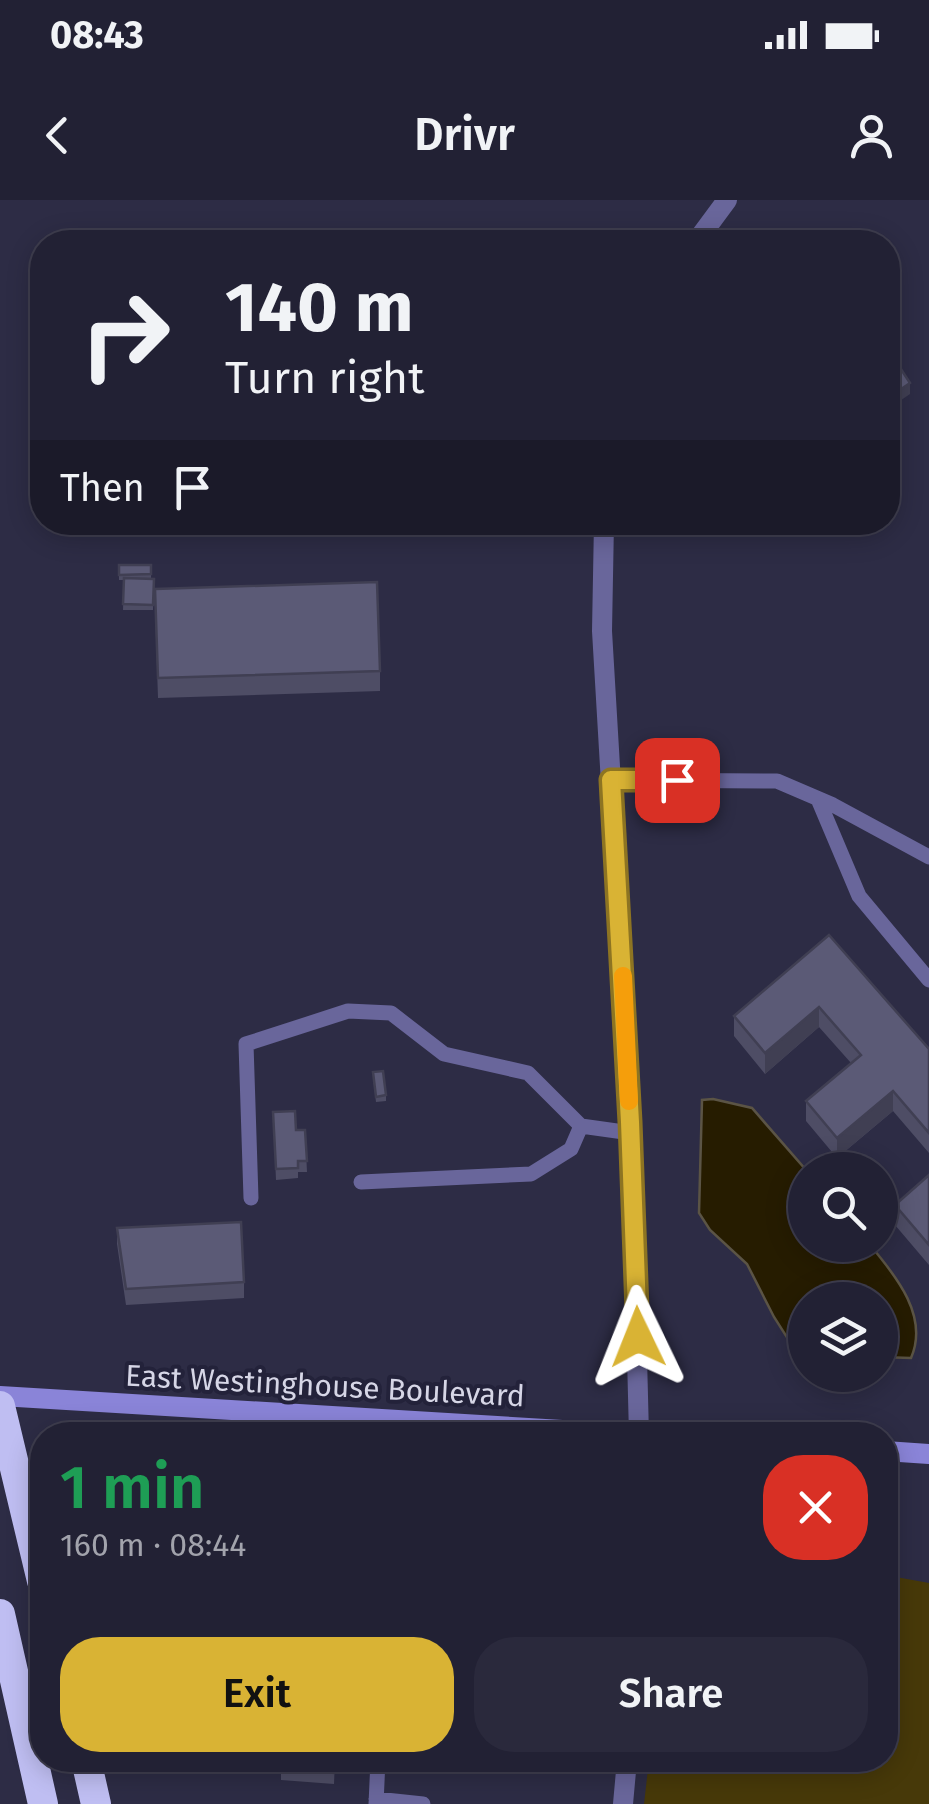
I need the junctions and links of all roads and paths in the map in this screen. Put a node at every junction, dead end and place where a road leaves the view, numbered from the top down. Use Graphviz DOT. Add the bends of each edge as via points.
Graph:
graph roads {
  1 [pos="728,200"];
  2 [pos="705,230"];
  3 [pos="604,535"];
  4 [pos="611,780"];
  5 [pos="818,799"];
  6 [pos="929,858"];
  7 [pos="929,980"];
  8 [pos="580,1126"];
  9 [pos="631,1134"];
  10 [pos="360,1182"];
  11 [pos="252,1198"];
  12 [pos="0,1396"];
  13 [pos="0,1406"];
  14 [pos="427,1422"];
  15 [pos="641,1422"];
  16 [pos="898,1452"];
  17 [pos="929,1454"];
  18 [pos="30,1532"];
  19 [pos="0,1614"];
  20 [pos="30,1750"];
  21 [pos="35,1772"];
  22 [pos="89,1772"];
  23 [pos="377,1772"];
  24 [pos="626,1772"];
  25 [pos="376,1802"];
  26 [pos="42,1804"];
  27 [pos="96,1804"];
  28 [pos="423,1804"];
  29 [pos="623,1804"];
  1 -- 2 [label="street"];
  3 -- 4 [label="street"];
  4 -- 5 [label="lane" via="777,781"];
  4 -- 9 [label="street"];
  5 -- 6 [label="lane"];
  5 -- 7 [label="lane" via="859,896"];
  8 -- 9 [label="lane"];
  8 -- 10 [label="lane" via="571,1149 531,1174"];
  8 -- 11 [label="lane" via="528,1073 444,1054 391,1014 348,1012 246,1044"];
  9 -- 15 [label="street"];
  12 -- 14 [label="main road, East Westinghouse Boulevard"];
  13 -- 18 [label="highway"];
  16 -- 17 [label="main road"];
  19 -- 20 [label="highway"];
  21 -- 26 [label="highway"];
  22 -- 27 [label="highway"];
  23 -- 25 [label="lane"];
  24 -- 29 [label="street"];
  25 -- 28 [label="lane"];
}
